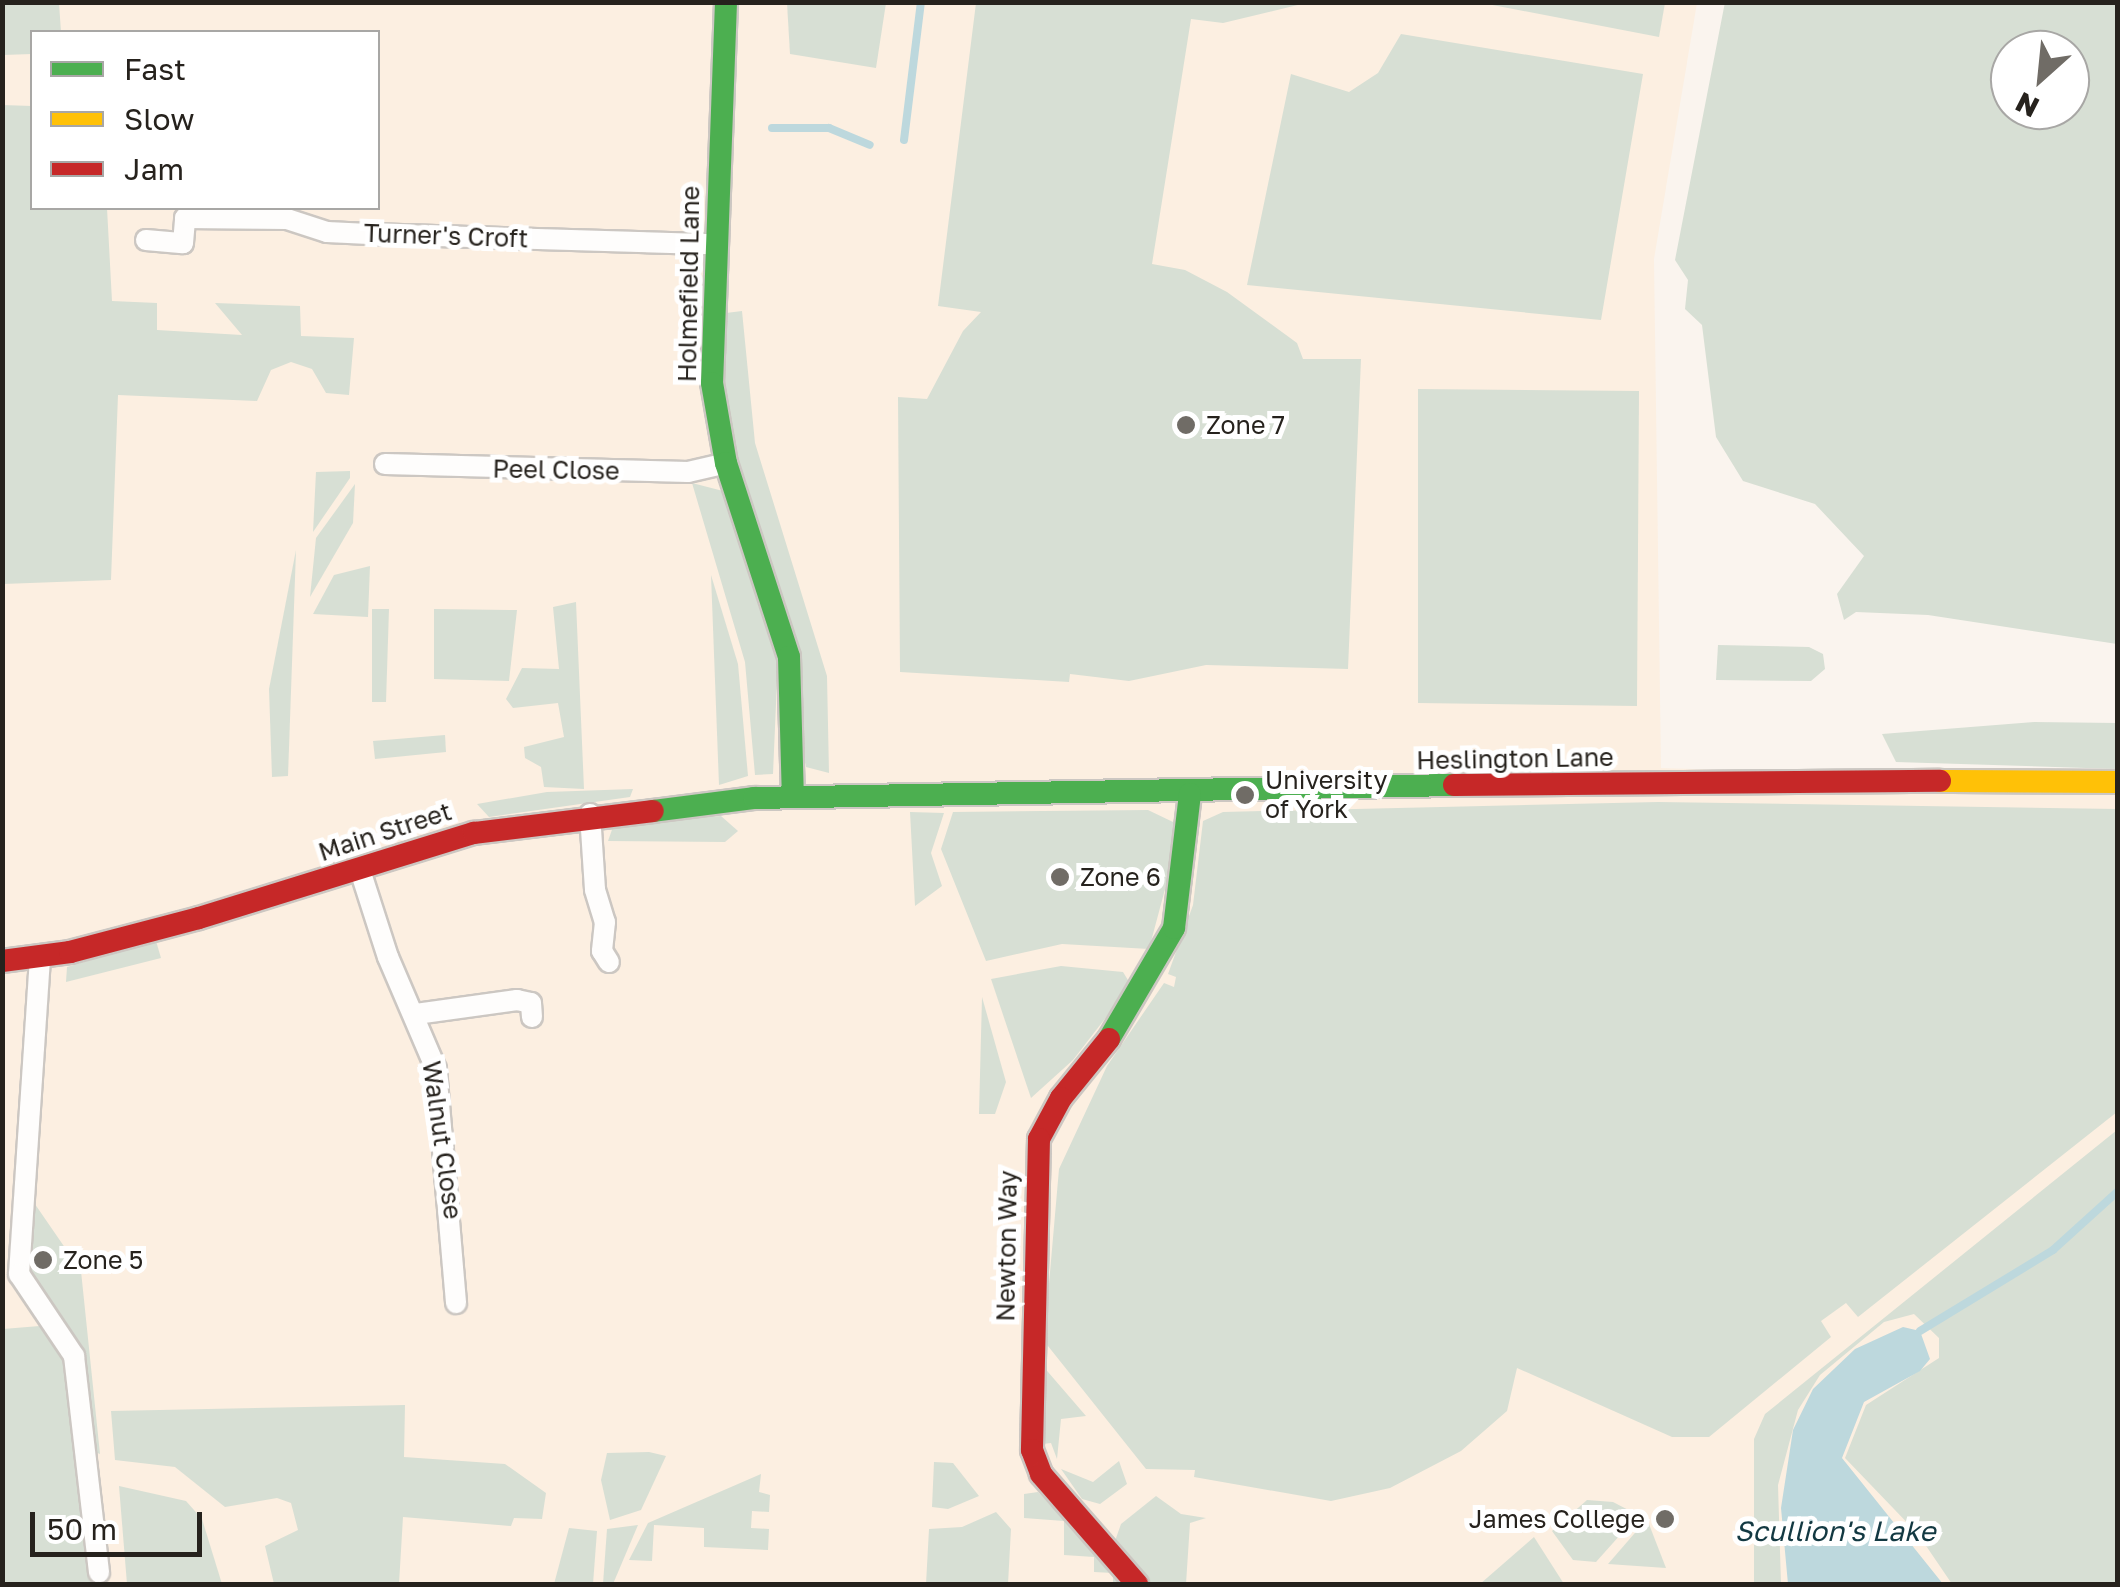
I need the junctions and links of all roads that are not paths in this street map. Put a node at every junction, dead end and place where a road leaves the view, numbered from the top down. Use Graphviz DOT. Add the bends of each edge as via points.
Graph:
graph roads {
  1 [pos="726,2"];
  2 [pos="146,240"];
  3 [pos="713,244"];
  4 [pos="385,464"];
  5 [pos="726,464"];
  6 [pos="2118,782"];
  7 [pos="1190,794"];
  8 [pos="793,796"];
  9 [pos="590,814"];
  10 [pos="360,870"];
  11 [pos="40,958"];
  12 [pos="2,961"];
  13 [pos="609,962"];
  14 [pos="416,1014"];
  15 [pos="532,1017"];
  16 [pos="456,1303"];
  17 [pos="99,1574"];
  18 [pos="1137,1584"];
  1 -- 3 [label="street, Holmefield Lane" via="726,104"];
  2 -- 3 [label="street, Turner's Croft" via="183,244 185,218 287,219 328,232"];
  3 -- 5 [label="street, Holmefield Lane" via="712,383"];
  4 -- 5 [label="street, Peel Close" via="688,472"];
  5 -- 8 [label="street, Holmefield Lane" via="789,657"];
  6 -- 7 [label="street, Heslington Lane" via="1708,780"];
  7 -- 8 [label="street, Heslington Lane"];
  7 -- 18 [label="street, Newton Way" via="1174,928 1122,1024 1061,1098 1039,1139 1035,1180 1032,1450 1041,1474"];
  8 -- 9 [label="street, Main Street"];
  9 -- 10 [label="street, Main Street" via="474,832"];
  9 -- 13 [label="street" via="595,890 604,906 602,951"];
  10 -- 11 [label="street, Main Street"];
  10 -- 14 [label="street, Walnut Close" via="388,957"];
  11 -- 12 [label="street, Main Street"];
  11 -- 17 [label="street" via="19,1274 74,1356"];
  14 -- 15 [label="street" via="517,1000 531,1004"];
  14 -- 16 [label="street, Walnut Close" via="436,1069"];
}
